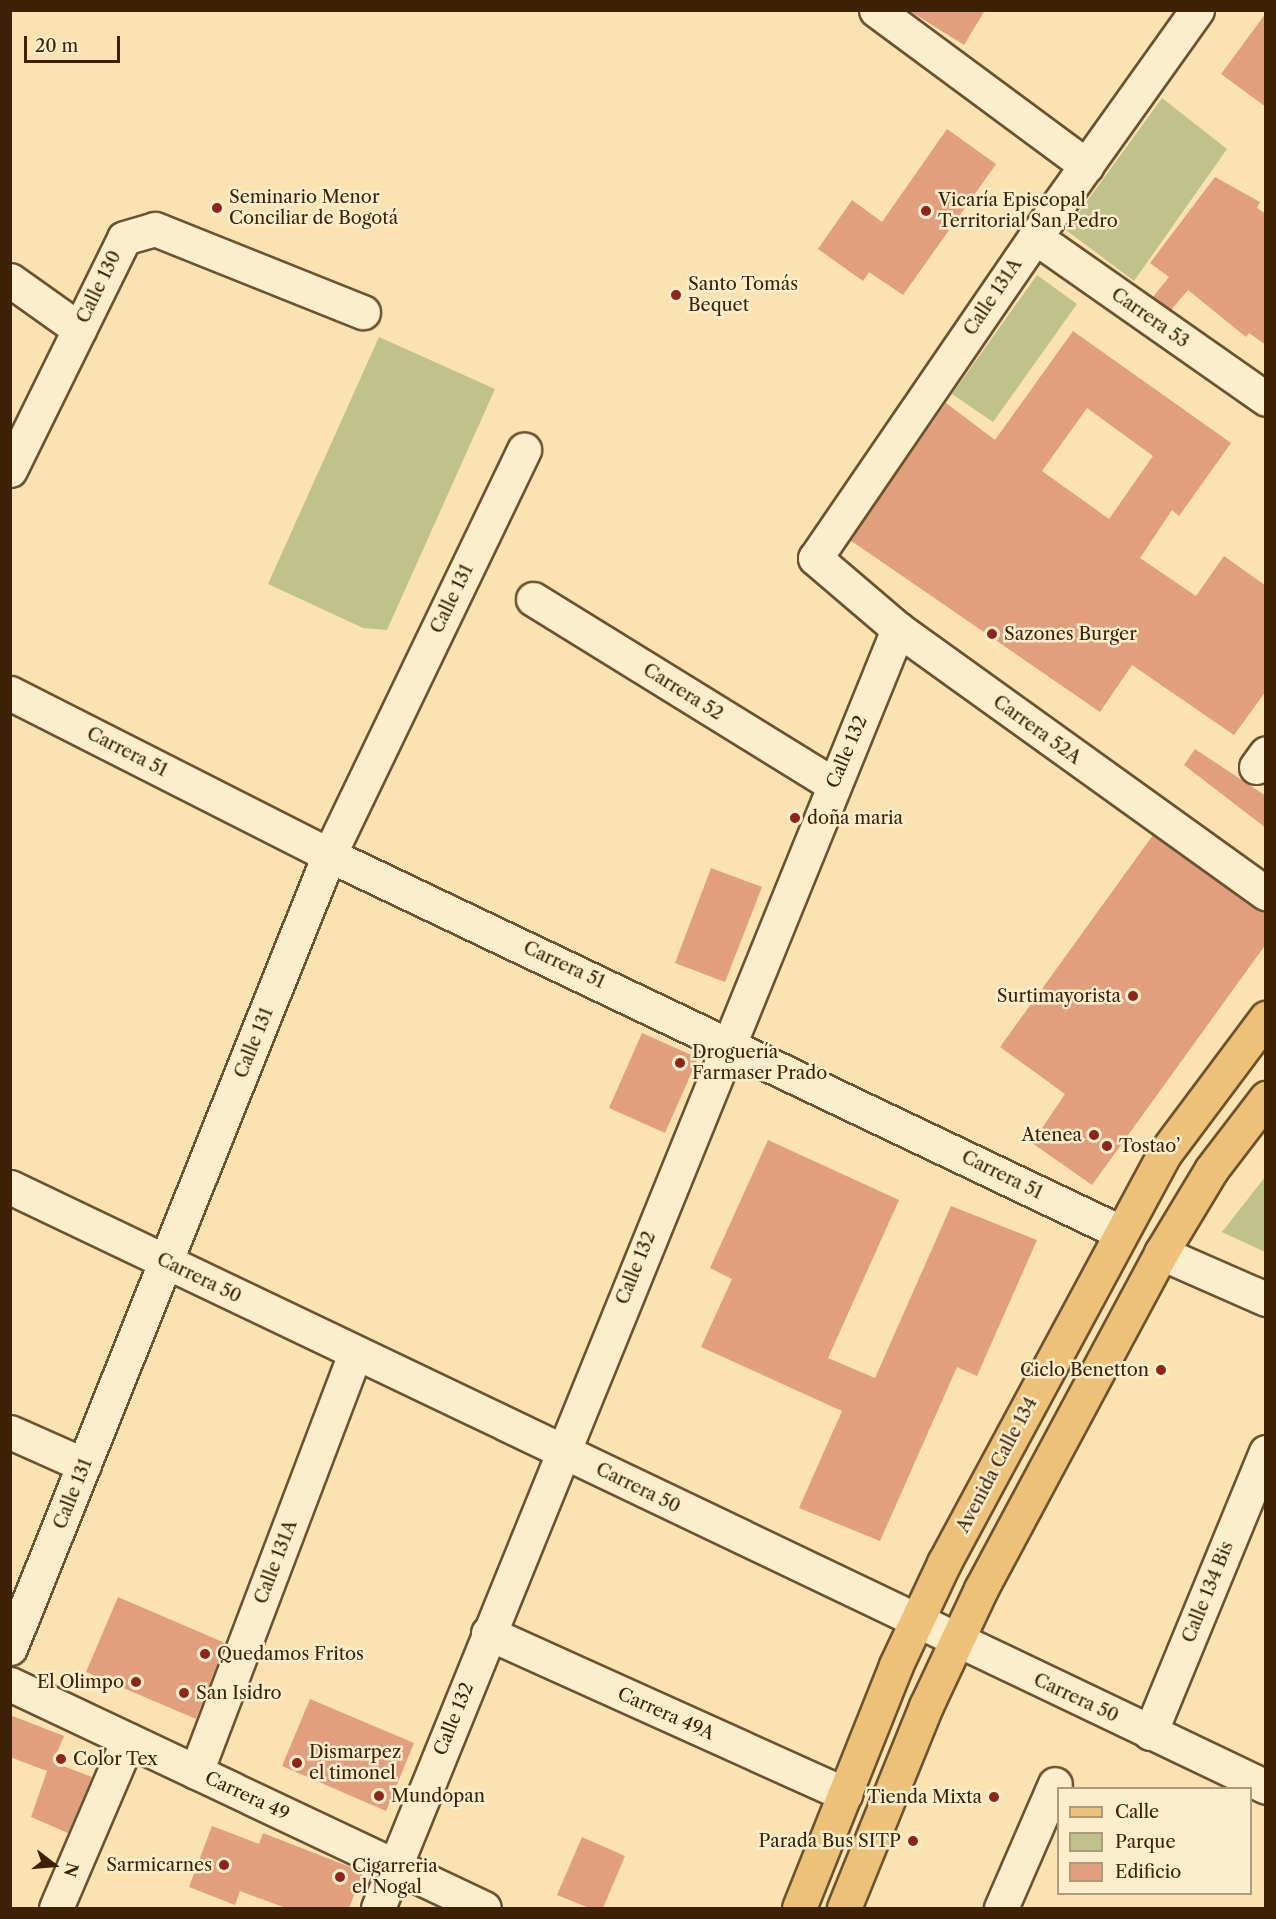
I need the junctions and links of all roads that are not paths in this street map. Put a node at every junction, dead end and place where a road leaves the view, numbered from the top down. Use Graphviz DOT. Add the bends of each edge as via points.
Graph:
graph roads {
  1 [pos="876,10"];
  2 [pos="1197,10"];
  3 [pos="1087,166"];
  4 [pos="1035,237"];
  5 [pos="10,280"];
  6 [pos="363,312"];
  7 [pos="79,329"];
  8 [pos="1266,399"];
  9 [pos="524,449"];
  10 [pos="10,470"];
  11 [pos="815,558"];
  12 [pos="533,598"];
  13 [pos="898,630"];
  14 [pos="10,693"];
  15 [pos="833,784"];
  16 [pos="329,855"];
  17 [pos="1266,893"];
  18 [pos="1266,1018"];
  19 [pos="728,1042"];
  20 [pos="1266,1098"];
  21 [pos="10,1188"];
  22 [pos="1120,1232"];
  23 [pos="1161,1253"];
  24 [pos="166,1262"];
  25 [pos="1266,1299"];
  26 [pos="355,1353"];
  27 [pos="10,1432"];
  28 [pos="561,1452"];
  29 [pos="1266,1452"];
  30 [pos="84,1465"];
  31 [pos="916,1621"];
  32 [pos="488,1633"];
  33 [pos="955,1641"];
  34 [pos="10,1648"];
  35 [pos="10,1684"];
  36 [pos="1150,1733"];
  37 [pos="129,1740"];
  38 [pos="196,1772"];
  39 [pos="1055,1785"];
  40 [pos="1266,1787"];
  41 [pos="845,1794"];
  42 [pos="395,1866"];
  43 [pos="56,1908"];
  44 [pos="378,1908"];
  45 [pos="484,1908"];
  46 [pos="799,1908"];
  47 [pos="843,1908"];
  48 [pos="1001,1908"];
  1 -- 3 [label="street"];
  2 -- 3 [label="street, Calle 131A"];
  3 -- 4 [label="street, Calle 131A"];
  4 -- 8 [label="street, Carrera 53"];
  4 -- 11 [label="street, Calle 131A"];
  5 -- 7 [label="street"];
  6 -- 7 [label="street, Calle 130" via="155,229 124,238"];
  7 -- 10 [label="street, Calle 130"];
  9 -- 16 [label="street, Calle 131"];
  11 -- 13 [label="street, Carrera 52A"];
  12 -- 15 [label="street, Carrera 52"];
  13 -- 15 [label="street, Calle 132"];
  13 -- 17 [label="street, Carrera 52A"];
  14 -- 16 [label="street, Carrera 51"];
  15 -- 19 [label="street, Calle 132"];
  16 -- 19 [label="street, Carrera 51"];
  16 -- 24 [label="street, Calle 131"];
  18 -- 22 [label="main road, Avenida Calle 134" via="1187,1118"];
  19 -- 22 [label="street, Carrera 51"];
  19 -- 28 [label="street, Calle 132"];
  20 -- 23 [label="main road" via="1211,1170"];
  21 -- 24 [label="street, Carrera 50"];
  22 -- 31 [label="main road, Avenida Calle 134"];
  23 -- 25 [label="street"];
  23 -- 33 [label="main road"];
  24 -- 26 [label="street, Carrera 50"];
  24 -- 30 [label="street, Calle 131"];
  26 -- 28 [label="street, Carrera 50"];
  26 -- 38 [label="street, Calle 131A"];
  27 -- 30 [label="street"];
  28 -- 31 [label="street, Carrera 50"];
  28 -- 32 [label="street, Calle 132"];
  29 -- 36 [label="street, Calle 134 Bis"];
  30 -- 34 [label="street, Calle 131"];
  31 -- 33 [label="street, Carrera 50"];
  31 -- 41 [label="main road, Avenida Calle 134"];
  32 -- 41 [label="street, Carrera 49A"];
  32 -- 42 [label="street, Calle 132"];
  33 -- 36 [label="street, Carrera 50"];
  33 -- 47 [label="main road"];
  35 -- 37 [label="street, Carrera 49"];
  36 -- 40 [label="street, Carrera 50"];
  37 -- 38 [label="street, Carrera 49"];
  37 -- 43 [label="street"];
  38 -- 42 [label="street, Carrera 49"];
  39 -- 48 [label="street"];
  41 -- 46 [label="main road, Avenida Calle 134"];
  42 -- 44 [label="street, Calle 132"];
  42 -- 45 [label="street, Carrera 49"];
}
